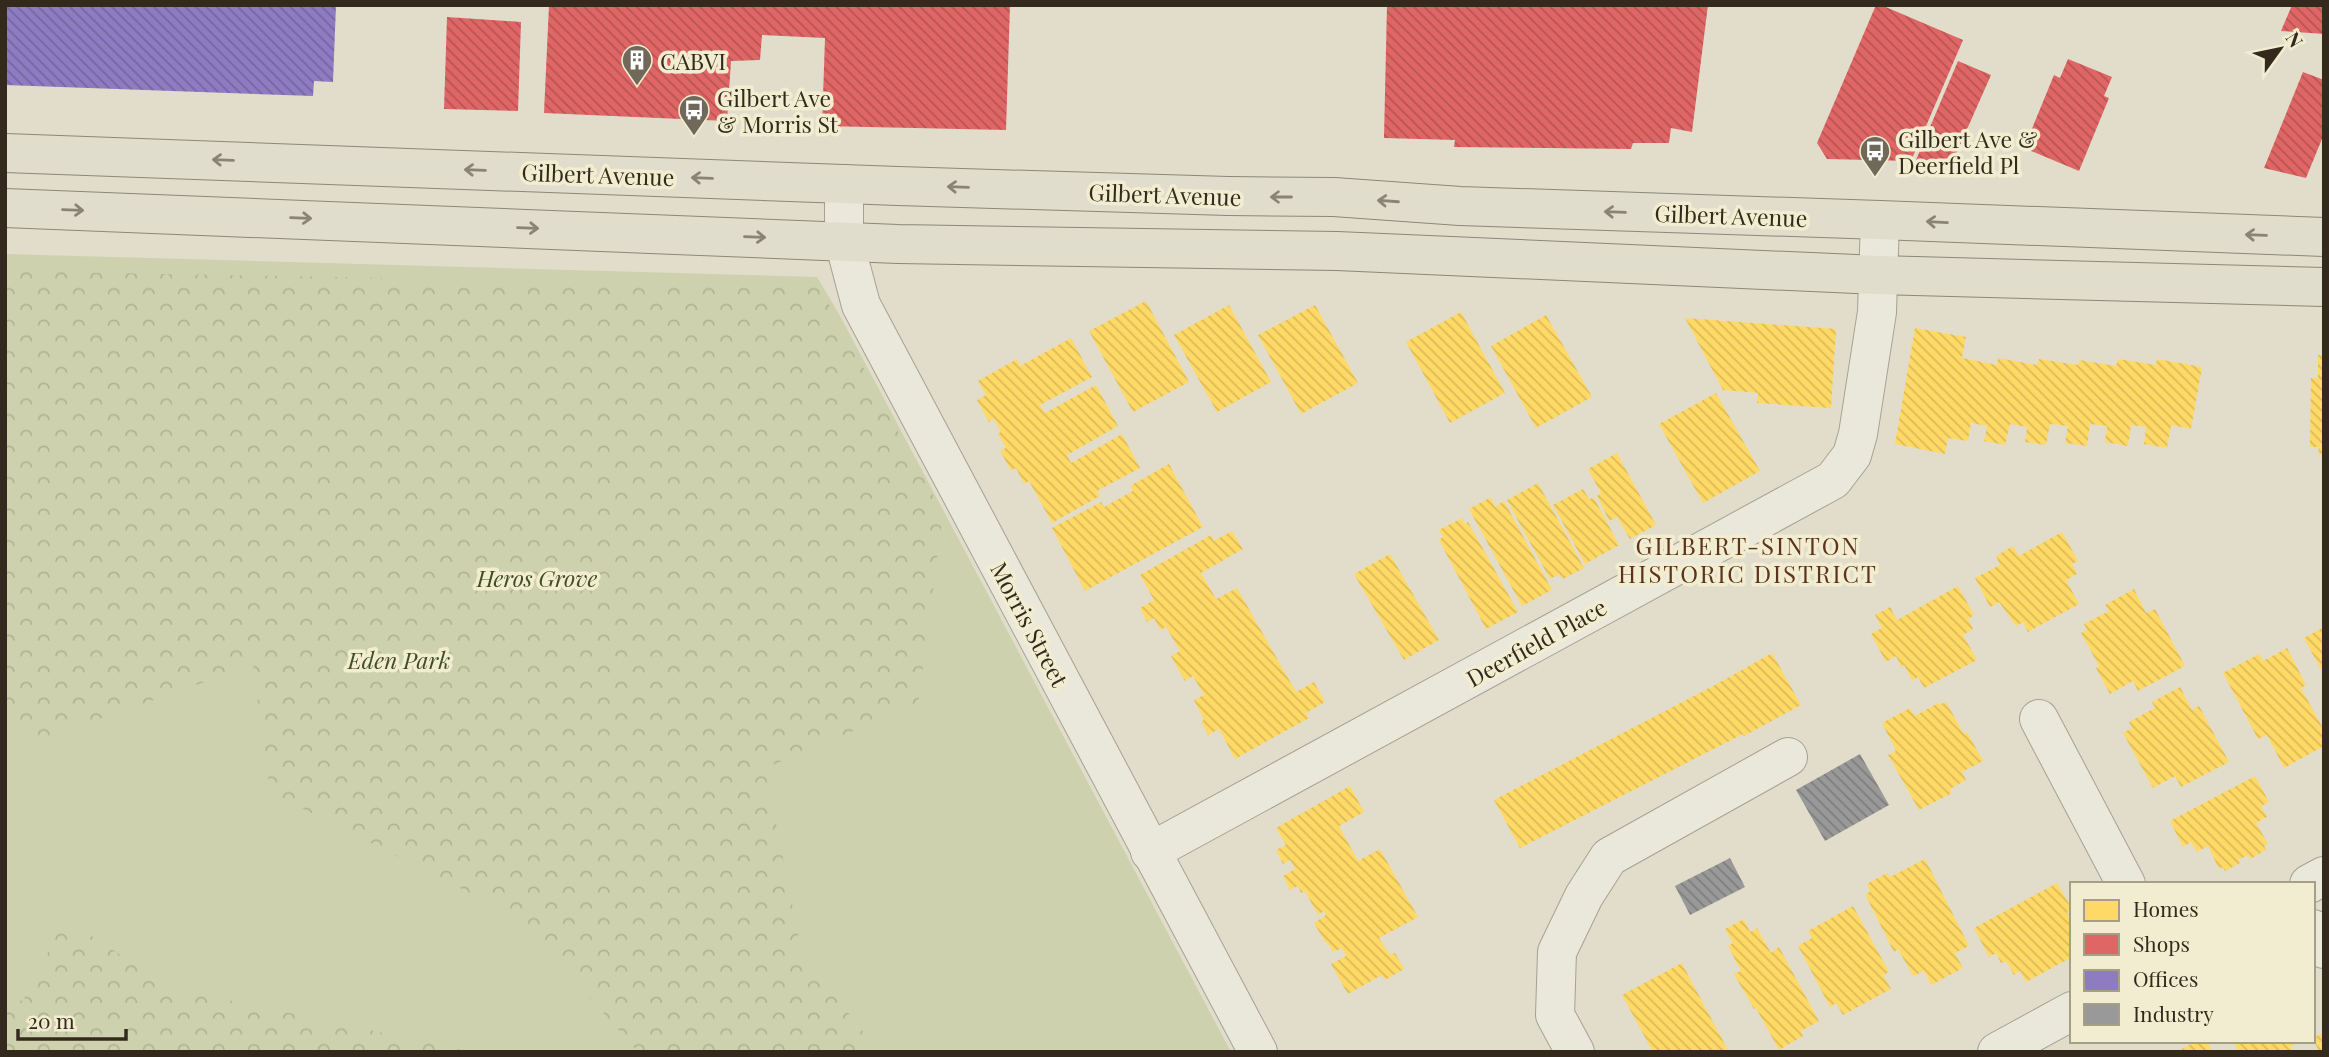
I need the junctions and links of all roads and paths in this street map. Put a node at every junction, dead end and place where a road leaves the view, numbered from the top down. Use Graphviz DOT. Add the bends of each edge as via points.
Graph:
graph roads {
  1 [pos="5,153"];
  2 [pos="844,184"];
  3 [pos="5,208"];
  4 [pos="1880,220"];
  5 [pos="2324,237"];
  6 [pos="844,241"];
  7 [pos="1878,275"];
  8 [pos="2324,287"];
  9 [pos="2039,719"];
  10 [pos="1788,757"];
  11 [pos="1150,852"];
  12 [pos="2125,882"];
  13 [pos="2315,933"];
  14 [pos="2324,949"];
  15 [pos="2070,1012"];
  16 [pos="1258,1052"];
  17 [pos="1575,1052"];
  18 [pos="1997,1052"];
  2 -- 1 [label="main road, Gilbert Avenue, one-way"];
  4 -- 2 [label="main road, Gilbert Avenue, one-way" via="1460,206 1334,197"];
  2 -- 6 [label="street, Morris Street"];
  3 -- 6 [label="main road, one-way"];
  5 -- 4 [label="main road, Gilbert Avenue, one-way"];
  4 -- 7 [label="street, Deerfield Place"];
  6 -- 7 [label="main road" via="1336,251"];
  6 -- 11 [label="street, Morris Street" via="861,305"];
  7 -- 8 [label="main road"];
  7 -- 11 [label="street, Deerfield Place" via="1877,312 1858,433 1852,455 1833,480"];
  9 -- 12 [label="street"];
  10 -- 17 [label="street" via="1609,857 1557,952 1555,1015"];
  11 -- 16 [label="street, Morris Street"];
  13 -- 14 [label="street"];
  15 -- 18 [label="street"];
}
